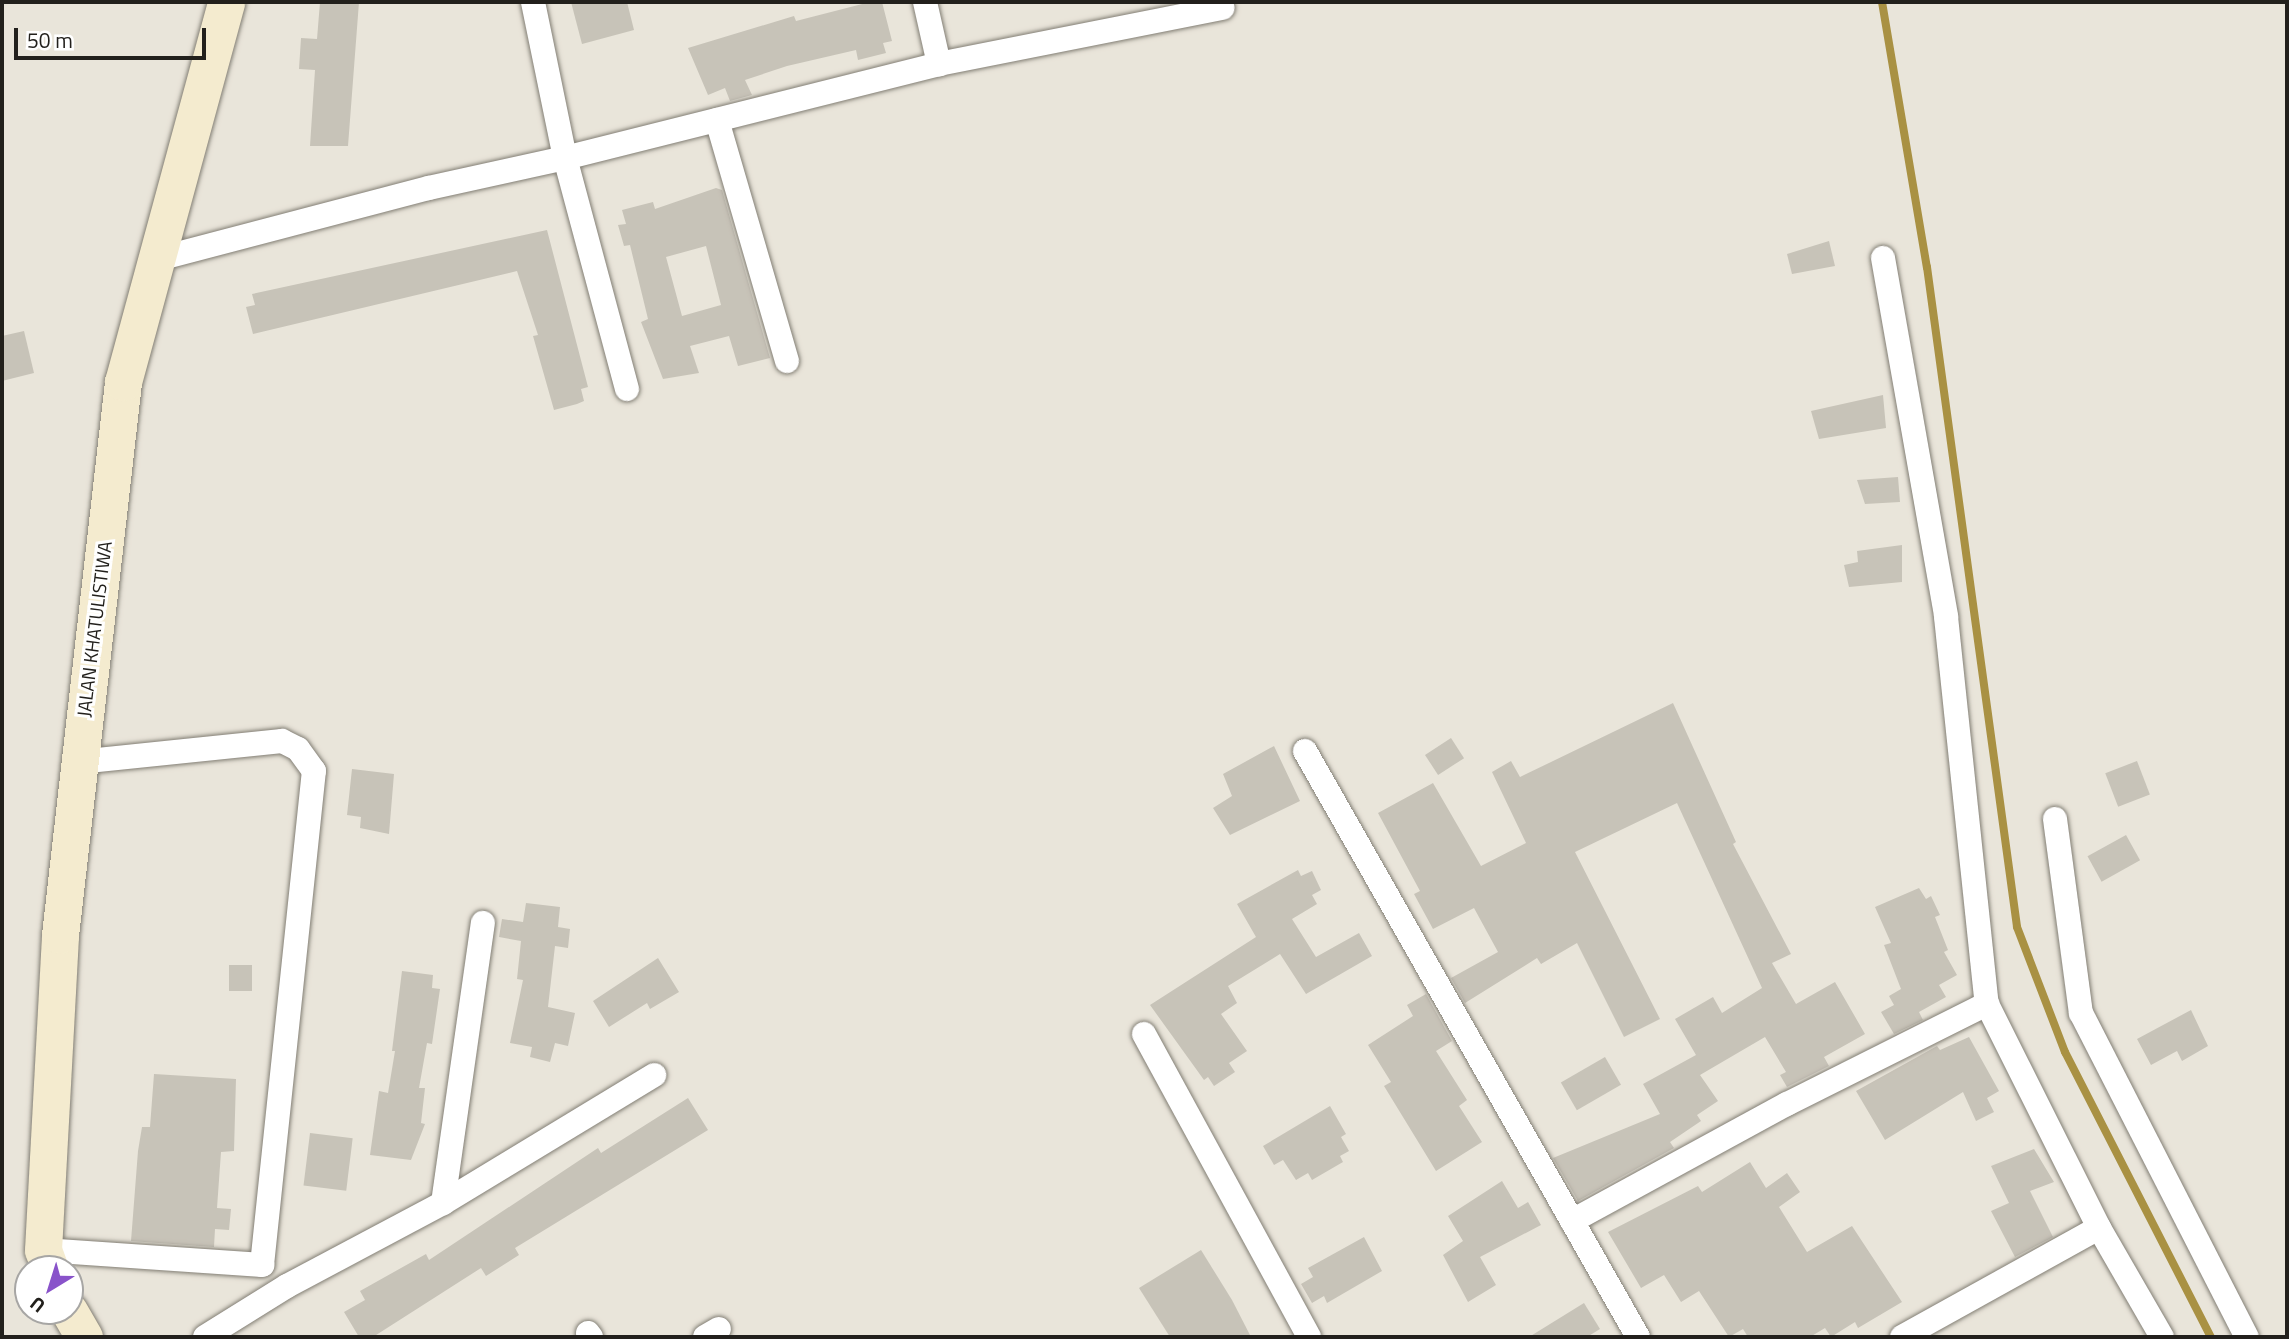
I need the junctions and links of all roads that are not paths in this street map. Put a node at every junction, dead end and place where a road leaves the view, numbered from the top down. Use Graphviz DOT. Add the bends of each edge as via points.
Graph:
graph roads {
  1 [pos="226,2"];
  2 [pos="533,2"];
  3 [pos="925,2"];
  4 [pos="1223,8"];
  5 [pos="939,64"];
  6 [pos="717,120"];
  7 [pos="565,158"];
  8 [pos="1883,258"];
  9 [pos="154,260"];
  10 [pos="787,361"];
  11 [pos="627,389"];
  12 [pos="1305,751"];
  13 [pos="78,762"];
  14 [pos="2055,819"];
  15 [pos="483,923"];
  16 [pos="1987,1004"];
  17 [pos="1144,1034"];
  18 [pos="654,1075"];
  19 [pos="443,1203"];
  20 [pos="1572,1221"];
  21 [pos="2099,1228"];
  22 [pos="47,1255"];
  23 [pos="84,1260"];
  24 [pos="262,1265"];
  25 [pos="287,1286"];
  26 [pos="205,1337"];
  27 [pos="1309,1337"];
  28 [pos="1638,1337"];
  29 [pos="1902,1337"];
  30 [pos="2162,1337"];
  31 [pos="2247,1337"];
  1 -- 9 [label="street, JALAN KHATULISTIWA"];
  2 -- 7 [label="street"];
  3 -- 5 [label="street"];
  4 -- 5 [label="street"];
  5 -- 6 [label="street"];
  6 -- 7 [label="street"];
  6 -- 10 [label="street"];
  7 -- 9 [label="street" via="429,188"];
  7 -- 11 [label="street"];
  8 -- 16 [label="street" via="1946,617"];
  9 -- 13 [label="street, JALAN KHATULISTIWA" via="123,382"];
  12 -- 20 [label="street"];
  13 -- 22 [label="street, JALAN KHATULISTIWA" via="60,936"];
  13 -- 24 [label="street" via="282,741 298,749 314,771"];
  14 -- 31 [label="street" via="2081,1013"];
  15 -- 19 [label="street"];
  16 -- 20 [label="street" via="1787,1104"];
  16 -- 21 [label="street"];
  17 -- 27 [label="street"];
  18 -- 19 [label="street"];
  19 -- 25 [label="street"];
  20 -- 28 [label="street"];
  21 -- 29 [label="street"];
  21 -- 30 [label="street"];
  23 -- 24 [label="street"];
  24 -- 25 [label="street"];
  25 -- 26 [label="street"];
}
